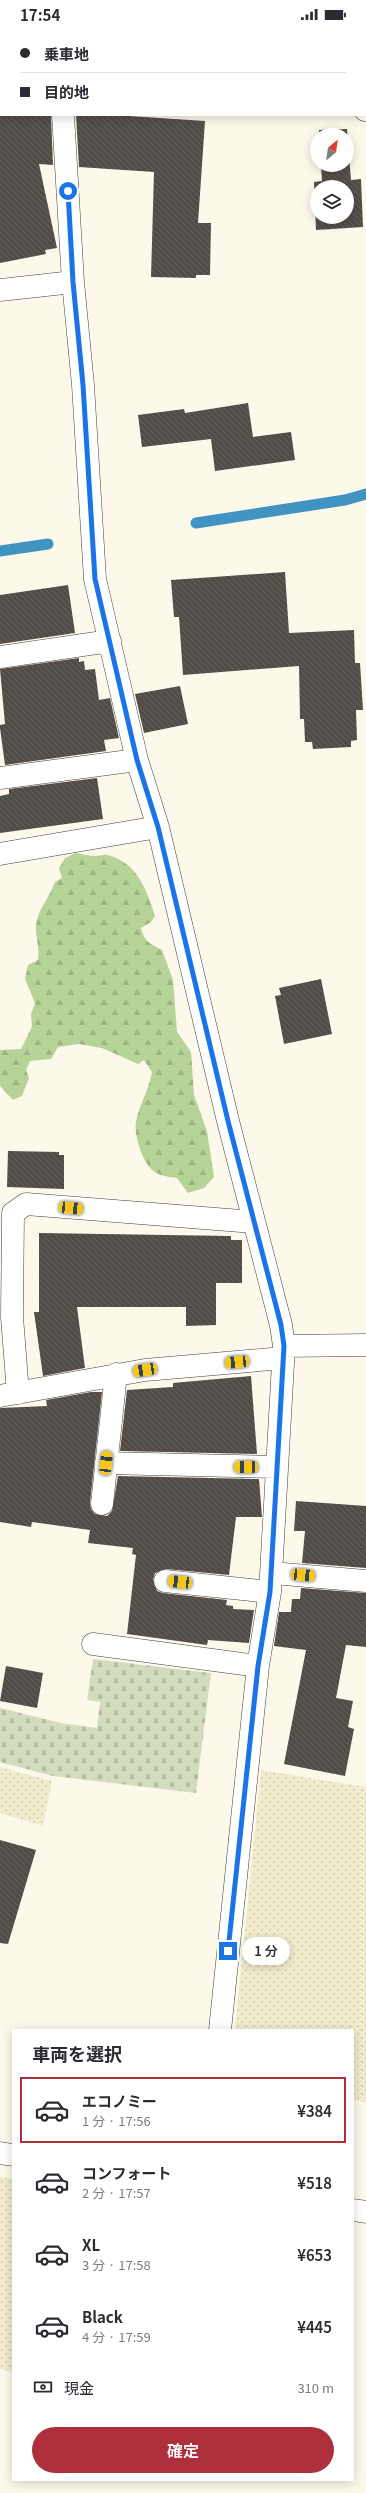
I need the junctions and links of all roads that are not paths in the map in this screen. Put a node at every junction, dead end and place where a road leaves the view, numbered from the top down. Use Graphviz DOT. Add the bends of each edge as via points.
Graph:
graph roads {
  1 [pos="63,116"];
  2 [pos="73,282"];
  3 [pos="0,290"];
  4 [pos="110,641"];
  5 [pos="0,657"];
  6 [pos="137,760"];
  7 [pos="0,778"];
  8 [pos="158,827"];
  9 [pos="0,854"];
  10 [pos="254,1222"];
  11 [pos="366,1345"];
  12 [pos="284,1352"];
  13 [pos="116,1374"];
  14 [pos="9,1395"];
  15 [pos="106,1463"];
  16 [pos="278,1467"];
  17 [pos="102,1504"];
  18 [pos="164,1581"];
  19 [pos="366,1581"];
  20 [pos="271,1583"];
  21 [pos="93,1644"];
  22 [pos="258,1666"];
  23 [pos="220,2029"];
  24 [pos="0,2153"];
  25 [pos="12,2155"];
  26 [pos="354,2210"];
  27 [pos="366,2212"];
  1 -- 2 [label="street"];
  2 -- 3 [label="street"];
  2 -- 4 [label="street" via="83,385 95,579"];
  4 -- 5 [label="street"];
  4 -- 6 [label="street"];
  6 -- 7 [label="street"];
  6 -- 8 [label="street"];
  8 -- 9 [label="street"];
  8 -- 10 [label="street"];
  10 -- 12 [label="street" via="281,1325"];
  10 -- 14 [label="street" via="26,1204 13,1213"];
  11 -- 12 [label="street"];
  12 -- 13 [label="street"];
  12 -- 16 [label="street"];
  13 -- 14 [label="street"];
  13 -- 15 [label="street"];
  15 -- 16 [label="street"];
  15 -- 17 [label="street"];
  16 -- 20 [label="street"];
  18 -- 20 [label="street"];
  19 -- 20 [label="street"];
  20 -- 22 [label="street"];
  21 -- 22 [label="street"];
  22 -- 23 [label="street"];
  24 -- 25 [label="street"];
  26 -- 27 [label="street"];
}
